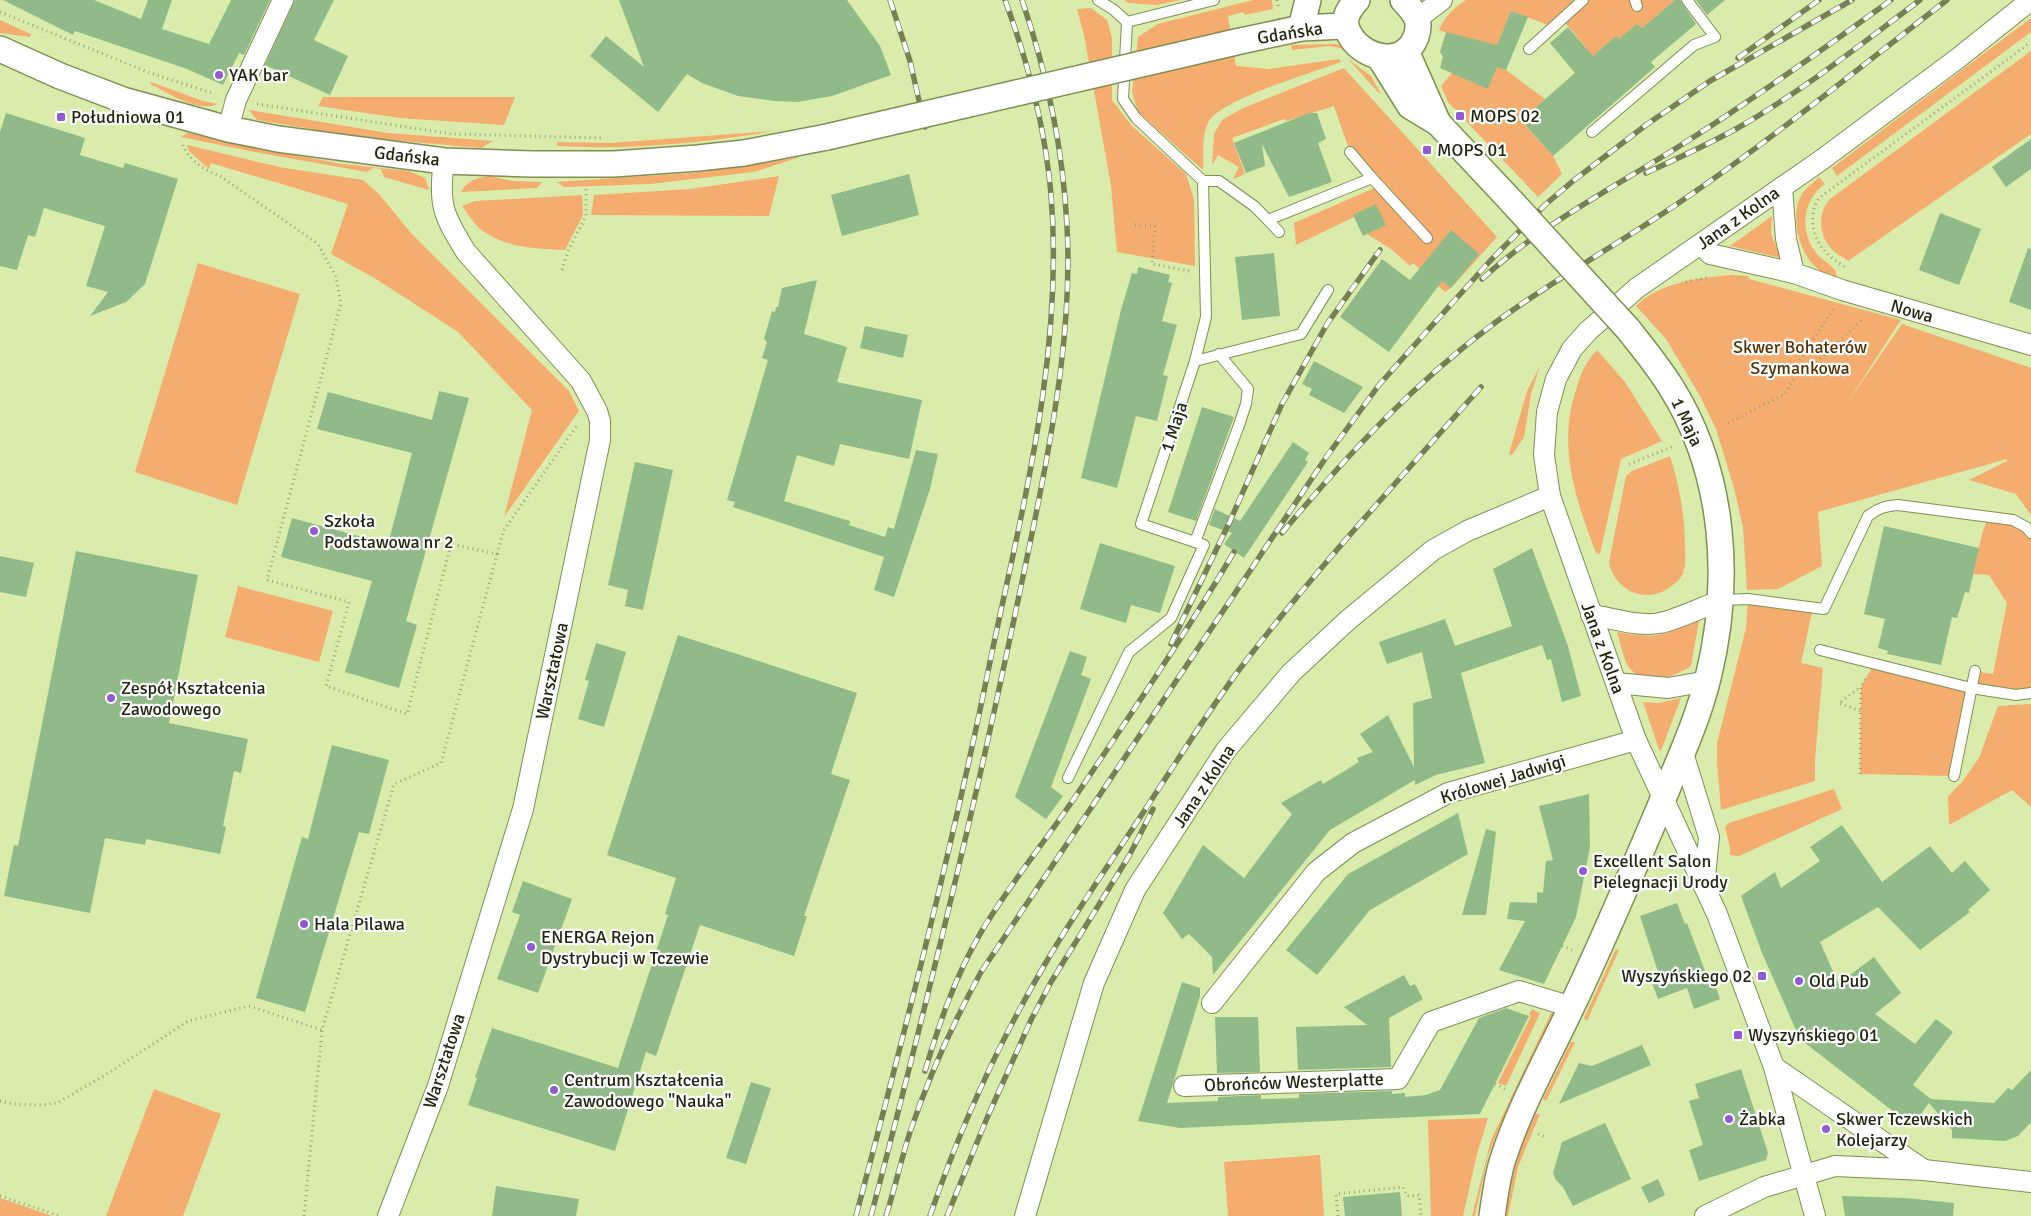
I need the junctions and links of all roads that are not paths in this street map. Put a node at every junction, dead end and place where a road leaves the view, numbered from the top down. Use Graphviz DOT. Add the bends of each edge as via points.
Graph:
graph roads {
  1 [pos="283,0"];
  2 [pos="1098,0"];
  3 [pos="1214,0"];
  4 [pos="1308,0"];
  5 [pos="1442,0"];
  6 [pos="1583,0"];
  7 [pos="1688,0"];
  8 [pos="2031,0"];
  9 [pos="1347,8"];
  10 [pos="1410,9"];
  11 [pos="1127,22"];
  12 [pos="1301,28"];
  13 [pos="0,49"];
  14 [pos="1529,49"];
  15 [pos="1406,51"];
  16 [pos="1380,58"];
  17 [pos="1438,123"];
  18 [pos="228,129"];
  19 [pos="1592,132"];
  20 [pos="1350,152"];
  21 [pos="444,161"];
  22 [pos="1372,178"];
  23 [pos="1203,181"];
  24 [pos="1782,187"];
  25 [pos="1268,220"];
  26 [pos="1278,232"];
  27 [pos="1426,238"];
  28 [pos="1702,244"];
  29 [pos="1794,273"];
  30 [pos="1328,290"];
  31 [pos="2031,345"];
  32 [pos="1219,354"];
  33 [pos="1196,361"];
  34 [pos="1550,496"];
  35 [pos="2031,533"];
  36 [pos="1196,542"];
  37 [pos="1722,600"];
  38 [pos="1591,615"];
  39 [pos="1820,650"];
  40 [pos="1974,671"];
  41 [pos="1708,681"];
  42 [pos="1616,683"];
  43 [pos="1971,688"];
  44 [pos="2031,693"];
  45 [pos="1636,740"];
  46 [pos="1683,753"];
  47 [pos="1954,776"];
  48 [pos="1068,778"];
  49 [pos="1663,798"];
  50 [pos="1704,888"];
  51 [pos="1212,1004"];
  52 [pos="1572,1007"];
  53 [pos="1774,1067"];
  54 [pos="1184,1086"];
  55 [pos="1924,1170"];
  56 [pos="1804,1174"];
  57 [pos="2031,1182"];
  58 [pos="1030,1213"];
  59 [pos="388,1216"];
  60 [pos="1492,1216"];
  61 [pos="1705,1216"];
  62 [pos="1815,1216"];
  1 -- 18 [label="street" via="236,100"];
  2 -- 11 [label="lane"];
  3 -- 11 [label="lane"];
  4 -- 12 [label="street"];
  5 -- 10 [label="street"];
  6 -- 14 [label="lane"];
  7 -- 19 [label="lane" via="1715,37 1694,45"];
  8 -- 24 [label="street, Jana z Kolna" via="1957,59"];
  9 -- 12 [label="street, Gdańska"];
  9 -- 16 [label="street" via="1354,42"];
  10 -- 15 [label="street" via="1418,30"];
  11 -- 23 [label="lane" via="1123,99 1136,118"];
  12 -- 21 [label="street, Gdańska, bridge" via="828,138 744,153 614,164"];
  13 -- 18 [label="street, Gdańska" via="122,100"];
  15 -- 16 [label="street" via="1394,57"];
  15 -- 17 [label="street"];
  16 -- 17 [label="street" via="1410,106"];
  17 -- 37 [label="street, 1 Maja, bridge" via="1628,329 1671,388 1696,437 1715,498 1721,541"];
  18 -- 21 [label="street, Gdańska" via="278,139"];
  20 -- 22 [label="lane"];
  21 -- 59 [label="street, Warsztatowa" via="440,198 453,230 466,252 580,381 597,411 600,440 523,809 438,1086"];
  22 -- 25 [label="lane"];
  22 -- 27 [label="lane"];
  23 -- 25 [label="lane" via="1219,181"];
  23 -- 33 [label="lane, 1 Maja" via="1206,317"];
  24 -- 28 [label="street, Jana z Kolna"];
  24 -- 29 [label="street" via="1786,238"];
  25 -- 26 [label="lane"];
  28 -- 29 [label="street, Nowa" via="1710,254"];
  28 -- 34 [label="street, Jana z Kolna" via="1637,288 1572,349 1556,379 1547,412 1544,455"];
  29 -- 31 [label="street, Nowa"];
  30 -- 32 [label="lane" via="1301,334"];
  32 -- 33 [label="lane"];
  32 -- 36 [label="lane" via="1248,389 1238,428"];
  33 -- 36 [label="lane, 1 Maja" via="1141,524"];
  34 -- 38 [label="street, Jana z Kolna"];
  34 -- 58 [label="street, Jana z Kolna" via="1467,531 1433,550 1348,620 1291,673 1226,750 1135,890 1094,983"];
  35 -- 37 [label="lane" via="2013,520 1886,506 1868,516 1824,610 1748,599"];
  36 -- 48 [label="lane" via="1204,545 1171,618 1129,652"];
  37 -- 38 [label="street" via="1660,623 1631,623"];
  37 -- 41 [label="street, 1 Maja"];
  38 -- 42 [label="street, Jana z Kolna"];
  39 -- 43 [label="lane"];
  40 -- 43 [label="lane"];
  41 -- 42 [label="street" via="1668,688"];
  41 -- 46 [label="street, 1 Maja"];
  42 -- 45 [label="street, Jana z Kolna"];
  43 -- 44 [label="lane" via="2016,695"];
  43 -- 47 [label="lane"];
  45 -- 49 [label="street, Jana z Kolna"];
  45 -- 51 [label="street, Królowej Jadwigi" via="1448,792 1352,843 1316,872"];
  46 -- 49 [label="street, 1 Maja"];
  46 -- 50 [label="street" via="1709,837"];
  49 -- 50 [label="street, Jana z Kolna"];
  49 -- 52 [label="street"];
  50 -- 53 [label="street, Jana z Kolna" via="1717,914"];
  52 -- 54 [label="street, Obrońców Westerplatte" via="1519,991 1430,1022 1398,1079"];
  52 -- 60 [label="street" via="1521,1113 1502,1161"];
  53 -- 55 [label="street"];
  53 -- 56 [label="street, Jana z Kolna"];
  55 -- 56 [label="street" via="1835,1166"];
  55 -- 57 [label="street"];
  56 -- 61 [label="street" via="1764,1187"];
  56 -- 62 [label="street, Jana z Kolna"];
}
